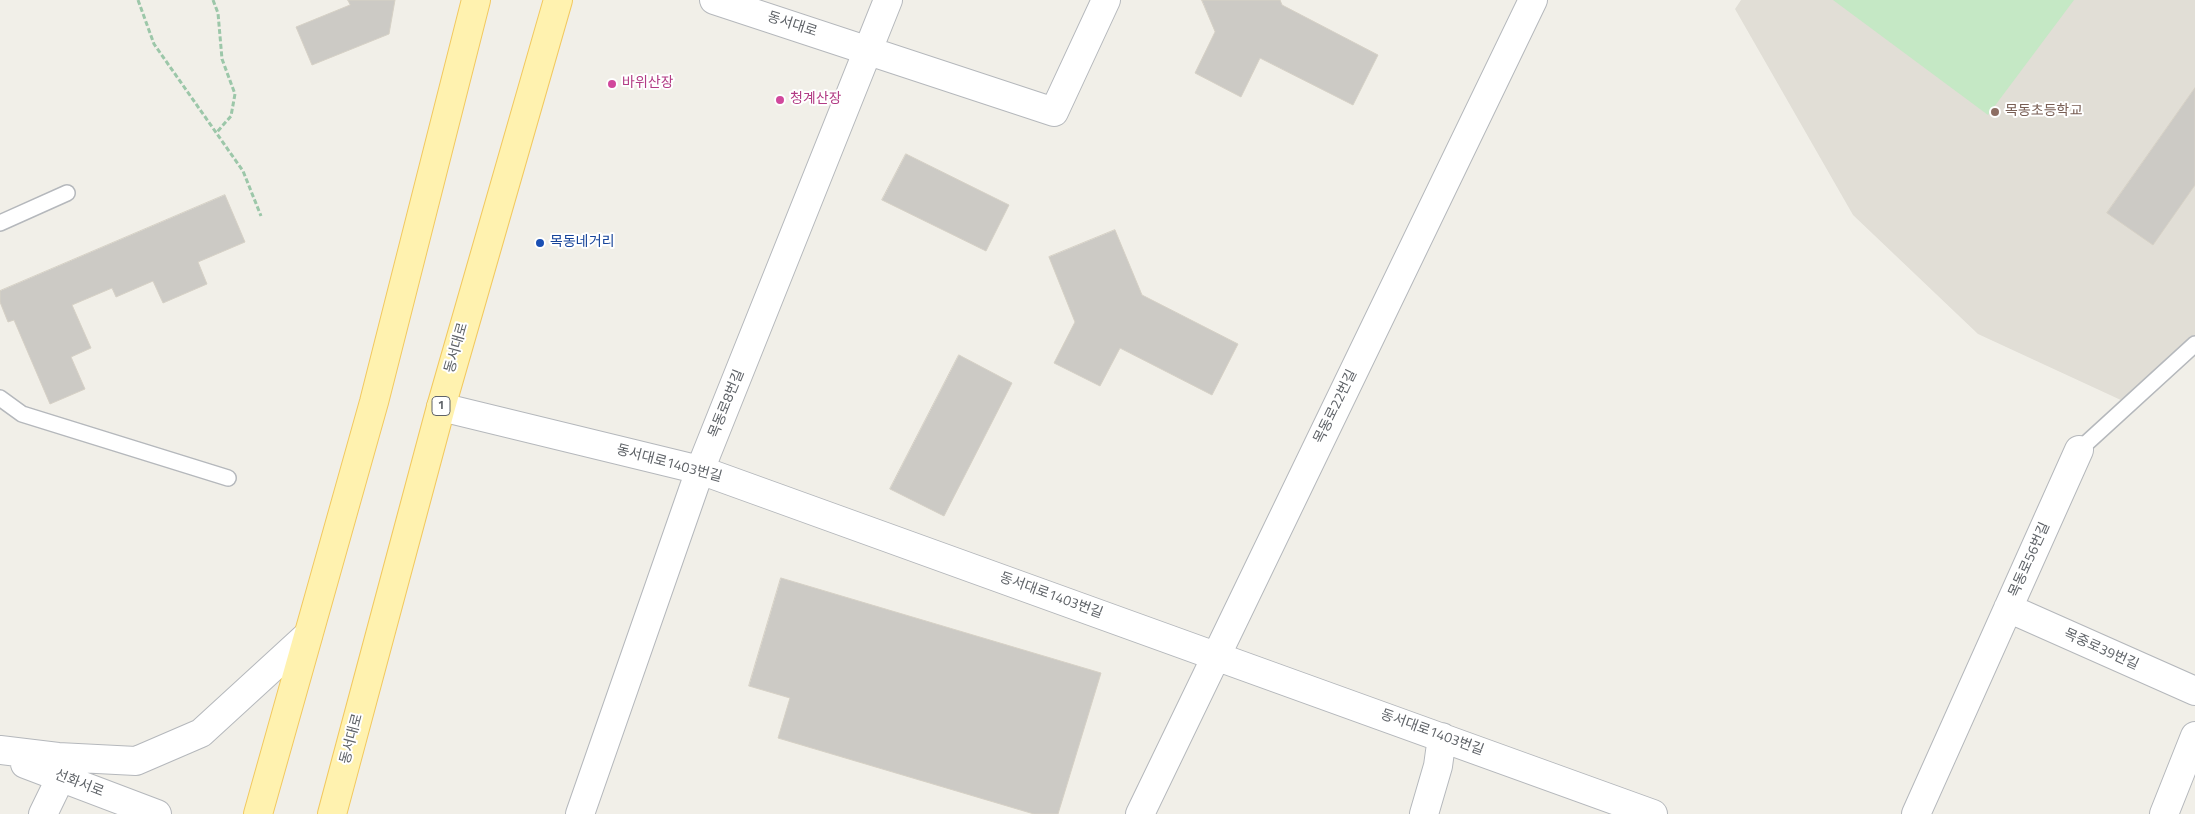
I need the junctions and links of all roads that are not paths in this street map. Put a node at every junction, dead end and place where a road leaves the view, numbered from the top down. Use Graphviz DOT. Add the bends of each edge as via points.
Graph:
graph roads {
  1 [pos="476,0"];
  2 [pos="558,0"];
  3 [pos="714,0"];
  4 [pos="888,0"];
  5 [pos="1106,0"];
  6 [pos="1532,0"];
  7 [pos="869,50"];
  8 [pos="66,193"];
  9 [pos="0,223"];
  10 [pos="2195,344"];
  11 [pos="0,398"];
  12 [pos="441,407"];
  13 [pos="2079,450"];
  14 [pos="700,470"];
  15 [pos="228,478"];
  16 [pos="2008,608"];
  17 [pos="308,635"];
  18 [pos="1216,655"];
  19 [pos="2195,691"];
  20 [pos="2195,736"];
  21 [pos="1442,737"];
  22 [pos="0,750"];
  23 [pos="0,756"];
  24 [pos="61,776"];
  25 [pos="43,814"];
  26 [pos="158,814"];
  27 [pos="258,814"];
  28 [pos="332,814"];
  29 [pos="580,814"];
  30 [pos="1140,814"];
  31 [pos="1424,814"];
  32 [pos="1651,814"];
  33 [pos="1916,814"];
  34 [pos="2164,814"];
  1 -- 17 [label="main road" via="374,402"];
  2 -- 12 [label="main road, 동서대로 / 1"];
  3 -- 7 [label="street, 동서대로"];
  4 -- 7 [label="street, 목동로8번길"];
  5 -- 7 [label="street, 동서대로" via="1054,112"];
  6 -- 18 [label="street, 목동로22번길"];
  7 -- 14 [label="street, 목동로8번길"];
  8 -- 9 [label="lane"];
  10 -- 13 [label="lane, 목동로56번길"];
  11 -- 15 [label="lane" via="22,414"];
  12 -- 14 [label="street, 동서대로1403번길"];
  12 -- 28 [label="main road, 동서대로 / 1"];
  13 -- 16 [label="street, 목동로56번길"];
  14 -- 18 [label="street, 동서대로1403번길"];
  14 -- 29 [label="street, 목동로8번길"];
  16 -- 19 [label="street, 목중로39번길"];
  16 -- 33 [label="street, 목동로56번길"];
  17 -- 22 [label="street" via="201,733 136,761"];
  17 -- 27 [label="main road"];
  18 -- 21 [label="street, 동서대로1403번길"];
  18 -- 30 [label="street, 목동로22번길"];
  20 -- 34 [label="street"];
  21 -- 31 [label="street" via="1438,766"];
  21 -- 32 [label="street, 동서대로1403번길"];
  23 -- 24 [label="street, 선화서로"];
  24 -- 25 [label="street"];
  24 -- 26 [label="street, 선화서로"];
}
